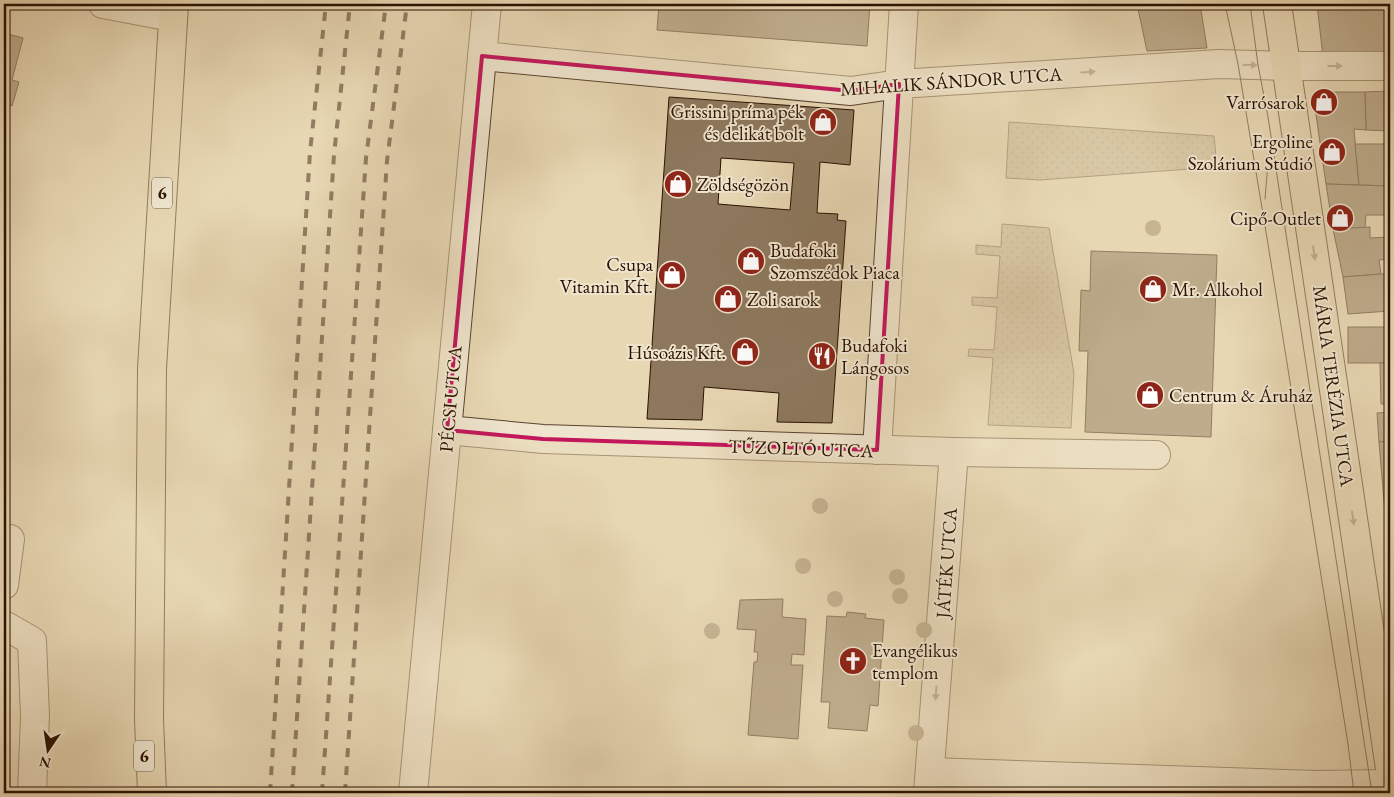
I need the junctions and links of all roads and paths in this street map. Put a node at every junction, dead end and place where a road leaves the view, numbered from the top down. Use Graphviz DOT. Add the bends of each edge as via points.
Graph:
graph roads {
  1 [pos="103,4"];
  2 [pos="487,4"];
  3 [pos="904,4"];
  4 [pos="1277,4"];
  5 [pos="173,11"];
  6 [pos="482,56"];
  7 [pos="1286,66"];
  8 [pos="1390,66"];
  9 [pos="899,84"];
  10 [pos="447,430"];
  11 [pos="877,450"];
  12 [pos="954,452"];
  13 [pos="1156,455"];
  14 [pos="4,538"];
  15 [pos="4,584"];
  16 [pos="4,625"];
  17 [pos="149,718"];
  18 [pos="1390,769"];
  19 [pos="929,783"];
  20 [pos="1390,784"];
  21 [pos="32,793"];
  22 [pos="139,793"];
  23 [pos="152,793"];
  24 [pos="413,793"];
  1 -- 5 [label="street"];
  2 -- 6 [label="street, PÉCSI UTCA"];
  3 -- 9 [label="street"];
  4 -- 7 [label="main road, MÁRIA TERÉZIA UTCA"];
  5 -- 17 [label="main road, 6" via="152,369"];
  6 -- 9 [label="street, MIHALIK SÁNDOR UTCA" via="851,91"];
  6 -- 10 [label="street, PÉCSI UTCA"];
  7 -- 8 [label="street, MIHALIK SÁNDOR UTCA, one-way"];
  9 -- 7 [label="street, MIHALIK SÁNDOR UTCA, one-way" via="1219,64"];
  7 -- 18 [label="main road, MÁRIA TERÉZIA UTCA, one-way"];
  9 -- 11 [label="street"];
  10 -- 11 [label="street, TŰZOLTÓ UTCA" via="543,439"];
  10 -- 24 [label="street, PÉCSI UTCA"];
  11 -- 12 [label="street, TŰZOLTÓ UTCA"];
  12 -- 13 [label="street, TŰZOLTÓ UTCA"];
  12 -- 19 [label="street, JÁTÉK UTCA, one-way"];
  14 -- 15 [label="street" via="10,539"];
  16 -- 21 [label="street" via="32,641 35,716"];
  17 -- 22 [label="main road, 6"];
  17 -- 23 [label="main road, 6"];
  19 -- 20 [label="street"];
}
